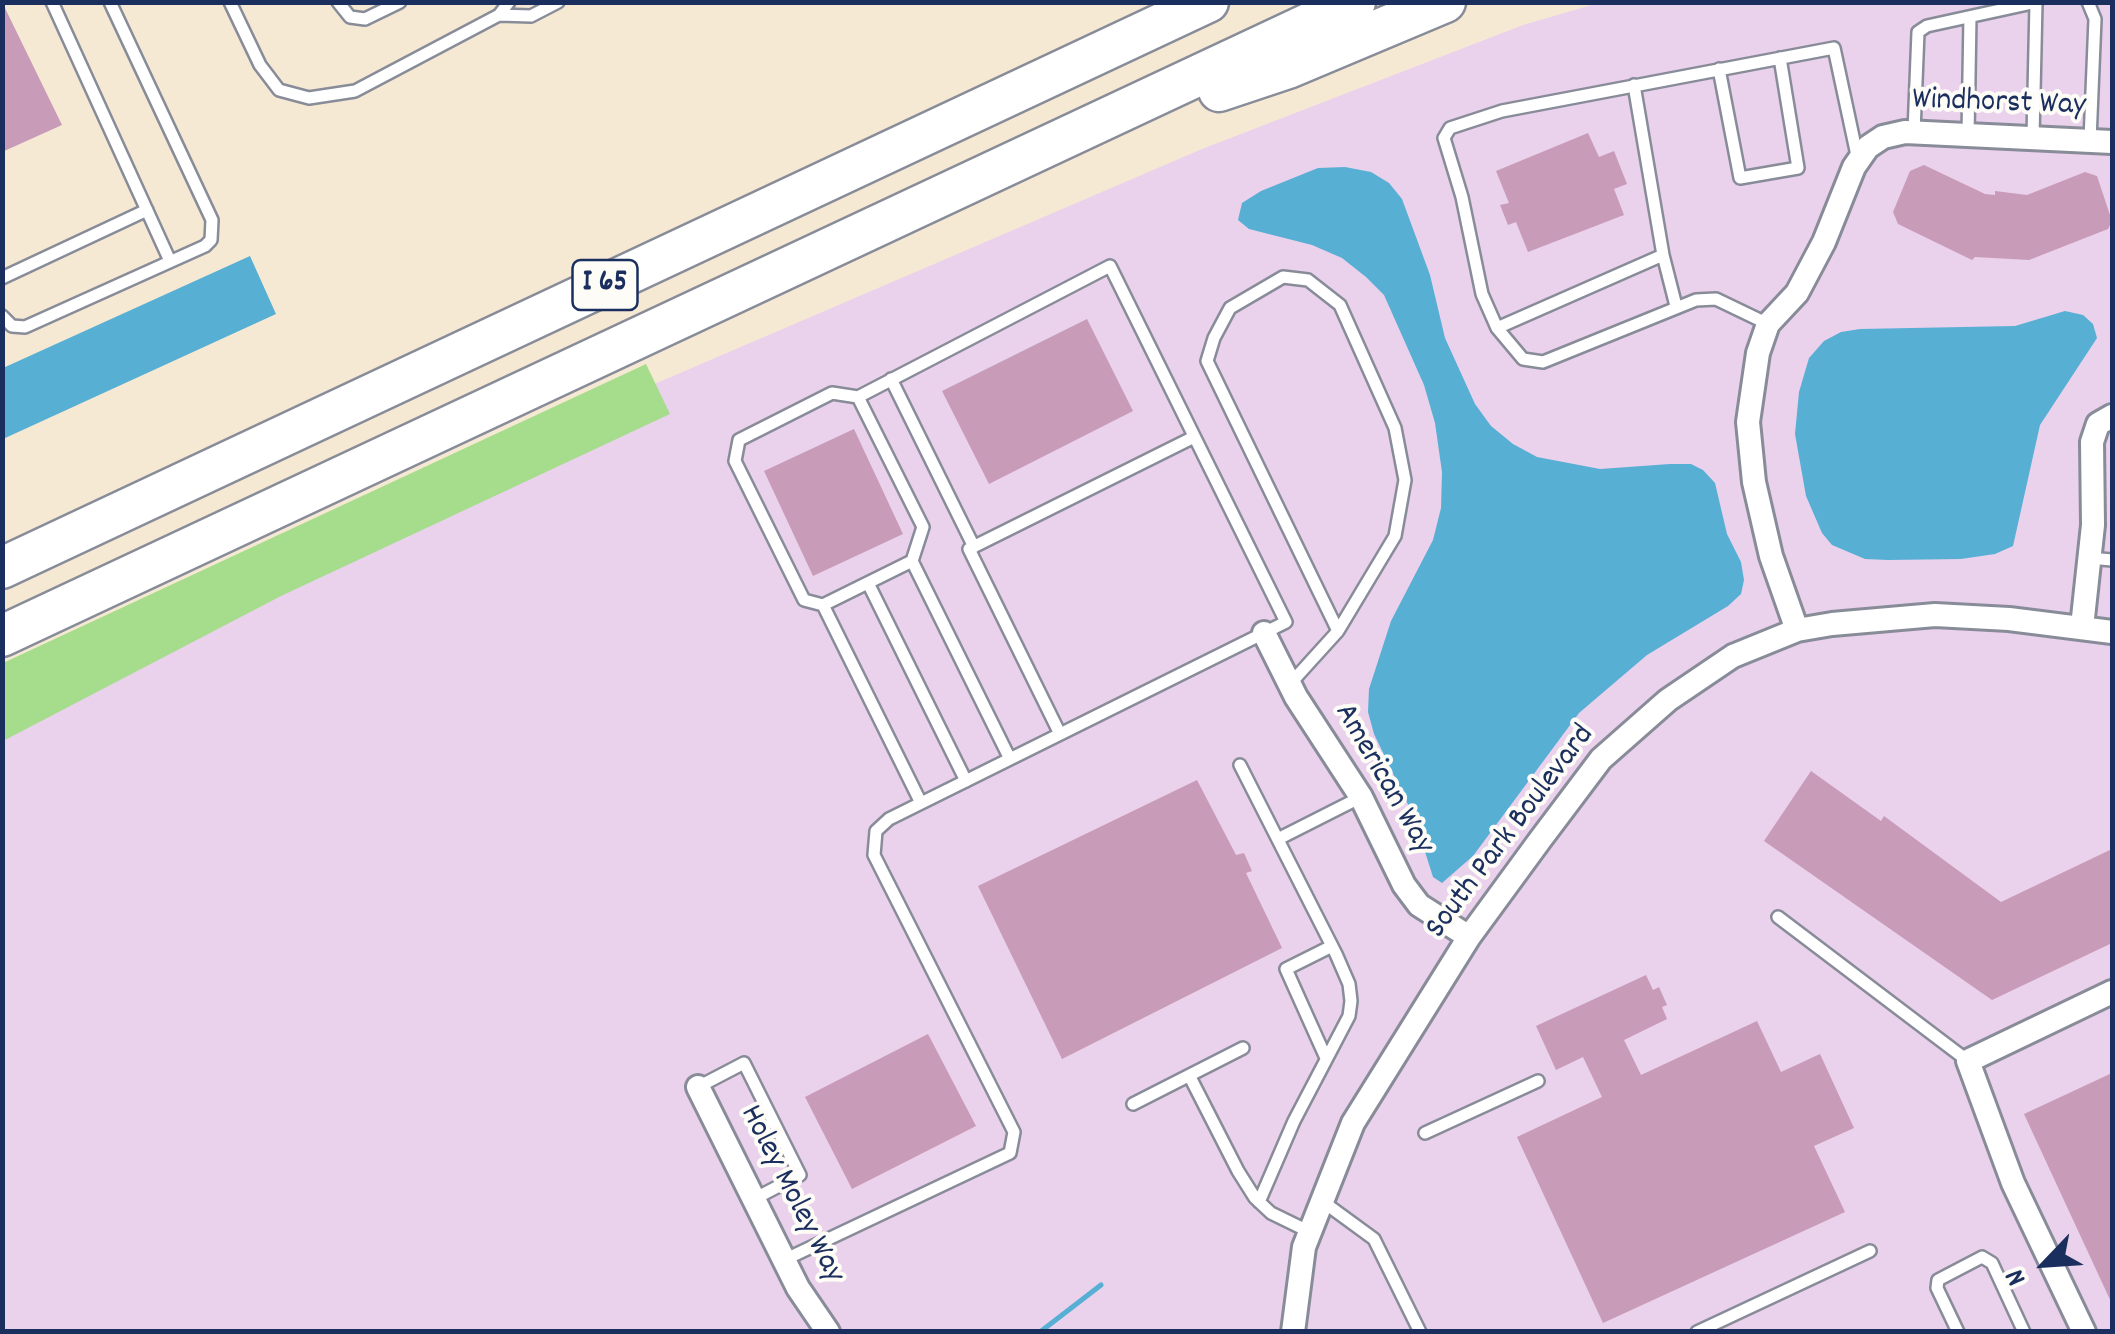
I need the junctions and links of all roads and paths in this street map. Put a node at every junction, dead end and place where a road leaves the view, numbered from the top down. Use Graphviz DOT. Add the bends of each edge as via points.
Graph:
graph roads {
  1 [pos="52,2"];
  2 [pos="110,2"];
  3 [pos="230,2"];
  4 [pos="338,2"];
  5 [pos="400,2"];
  6 [pos="509,2"];
  7 [pos="558,2"];
  8 [pos="1188,2"];
  9 [pos="1208,2"];
  10 [pos="1354,2"];
  11 [pos="1445,2"];
  12 [pos="2088,2"];
  13 [pos="2037,3"];
  14 [pos="499,15"];
  15 [pos="1970,17"];
  16 [pos="1104,52"];
  17 [pos="1780,58"];
  18 [pos="1719,69"];
  19 [pos="1634,85"];
  20 [pos="1914,132"];
  21 [pos="1968,135"];
  22 [pos="2033,138"];
  23 [pos="2102,141"];
  24 [pos="1054,146"];
  25 [pos="1858,161"];
  26 [pos="147,210"];
  27 [pos="1663,255"];
  28 [pos="170,262"];
  29 [pos="2,278"];
  30 [pos="1676,306"];
  31 [pos="2,316"];
  32 [pos="1768,324"];
  33 [pos="1496,328"];
  34 [pos="892,379"];
  35 [pos="858,397"];
  36 [pos="2112,416"];
  37 [pos="1194,437"];
  38 [pos="974,546"];
  39 [pos="2101,559"];
  40 [pos="912,561"];
  41 [pos="2,568"];
  42 [pos="868,582"];
  43 [pos="823,605"];
  44 [pos="2082,627"];
  45 [pos="1797,630"];
  46 [pos="1264,632"];
  47 [pos="1338,632"];
  48 [pos="2112,632"];
  49 [pos="2,636"];
  50 [pos="1290,684"];
  51 [pos="1060,734"];
  52 [pos="1010,759"];
  53 [pos="1240,765"];
  54 [pos="966,781"];
  55 [pos="1361,797"];
  56 [pos="921,803"];
  57 [pos="1278,839"];
  58 [pos="1778,917"];
  59 [pos="1469,937"];
  60 [pos="1332,946"];
  61 [pos="2112,992"];
  62 [pos="1243,1048"];
  63 [pos="1326,1058"];
  64 [pos="1968,1061"];
  65 [pos="1190,1076"];
  66 [pos="1538,1081"];
  67 [pos="698,1087"];
  68 [pos="1133,1104"];
  69 [pos="1425,1133"];
  70 [pos="754,1199"];
  71 [pos="1322,1201"];
  72 [pos="1260,1202"];
  73 [pos="1310,1232"];
  74 [pos="1870,1250"];
  75 [pos="784,1260"];
  76 [pos="828,1332"];
  77 [pos="1293,1332"];
  78 [pos="1420,1332"];
  79 [pos="1697,1332"];
  80 [pos="1958,1332"];
  81 [pos="2024,1332"];
  82 [pos="2084,1332"];
  1 -- 26 [label="lane"];
  2 -- 28 [label="lane" via="212,220 212,240"];
  3 -- 14 [label="lane" via="260,65 280,90 309,98 354,91"];
  4 -- 5 [label="lane" via="350,17 365,19"];
  6 -- 14 [label="lane"];
  7 -- 14 [label="lane" via="531,16"];
  8 -- 16 [label="highway"];
  9 -- 16 [label="highway, I 65"];
  10 -- 24 [label="highway, I 65"];
  11 -- 24 [label="highway" via="1288,68"];
  12 -- 23 [label="lane" via="2095,18"];
  13 -- 15 [label="lane"];
  13 -- 22 [label="lane"];
  15 -- 20 [label="lane" via="1918,32"];
  15 -- 21 [label="lane"];
  16 -- 41 [label="highway, I 65"];
  17 -- 18 [label="lane"];
  17 -- 18 [label="lane" via="1798,168 1740,178"];
  17 -- 25 [label="lane" via="1834,48"];
  18 -- 19 [label="lane"];
  19 -- 27 [label="lane"];
  19 -- 33 [label="lane" via="1502,111 1450,128 1444,138"];
  20 -- 21 [label="street, Windhorst Way"];
  20 -- 25 [label="street, Windhorst Way" via="1883,137"];
  21 -- 22 [label="street, Windhorst Way"];
  22 -- 23 [label="street, Windhorst Way"];
  24 -- 49 [label="highway, I 65"];
  25 -- 32 [label="street" via="1797,294"];
  26 -- 28 [label="lane"];
  26 -- 29 [label="lane"];
  27 -- 30 [label="lane"];
  27 -- 33 [label="lane"];
  28 -- 31 [label="lane" via="25,328"];
  30 -- 32 [label="lane" via="1716,300"];
  30 -- 33 [label="lane" via="1543,362 1523,359"];
  32 -- 45 [label="street" via="1748,422 1771,556"];
  34 -- 35 [label="lane"];
  34 -- 37 [label="lane" via="1110,266"];
  34 -- 38 [label="lane"];
  35 -- 40 [label="lane" via="922,527"];
  35 -- 43 [label="lane" via="832,393 739,440 735,462 804,600"];
  36 -- 39 [label="street" via="2098,424 2092,442 2093,526"];
  37 -- 38 [label="lane"];
  37 -- 46 [label="lane" via="1286,622"];
  38 -- 51 [label="lane" via="969,549"];
  39 -- 44 [label="street"];
  40 -- 42 [label="lane"];
  40 -- 52 [label="lane"];
  42 -- 43 [label="lane"];
  42 -- 54 [label="lane"];
  43 -- 56 [label="lane"];
  44 -- 45 [label="street, South Park Boulevard" via="1936,615"];
  44 -- 48 [label="street, South Park Boulevard"];
  45 -- 59 [label="street, South Park Boulevard" via="1733,656 1668,700 1601,759"];
  46 -- 50 [label="street, American Way"];
  46 -- 51 [label="lane"];
  47 -- 47 [label="lane" via="1207,360 1230,308 1283,276 1308,280 1340,304 1395,428 1405,480 1395,536"];
  47 -- 50 [label="lane"];
  50 -- 55 [label="street, American Way"];
  51 -- 52 [label="lane"];
  52 -- 54 [label="lane"];
  53 -- 57 [label="lane"];
  54 -- 56 [label="lane"];
  55 -- 57 [label="lane"];
  55 -- 59 [label="street, American Way" via="1418,905"];
  56 -- 75 [label="lane" via="876,832 874,856 1014,1132 1010,1153"];
  57 -- 60 [label="lane"];
  58 -- 64 [label="lane"];
  59 -- 71 [label="street, South Park Boulevard" via="1353,1124"];
  60 -- 63 [label="lane" via="1351,1000"];
  60 -- 63 [label="lane" via="1286,969"];
  61 -- 64 [label="street"];
  62 -- 65 [label="lane"];
  63 -- 72 [label="lane"];
  64 -- 82 [label="street" via="2013,1183"];
  65 -- 68 [label="lane"];
  65 -- 72 [label="lane"];
  66 -- 69 [label="lane"];
  67 -- 70 [label="street, Holey Moley Way"];
  67 -- 70 [label="lane" via="744,1063 800,1175"];
  70 -- 75 [label="street, Holey Moley Way"];
  71 -- 73 [label="street, South Park Boulevard"];
  71 -- 78 [label="lane" via="1374,1239"];
  72 -- 73 [label="lane"];
  73 -- 77 [label="street, South Park Boulevard"];
  74 -- 79 [label="lane"];
  75 -- 76 [label="street, Holey Moley Way"];
  80 -- 81 [label="lane" via="1938,1280 1982,1256"];
}
